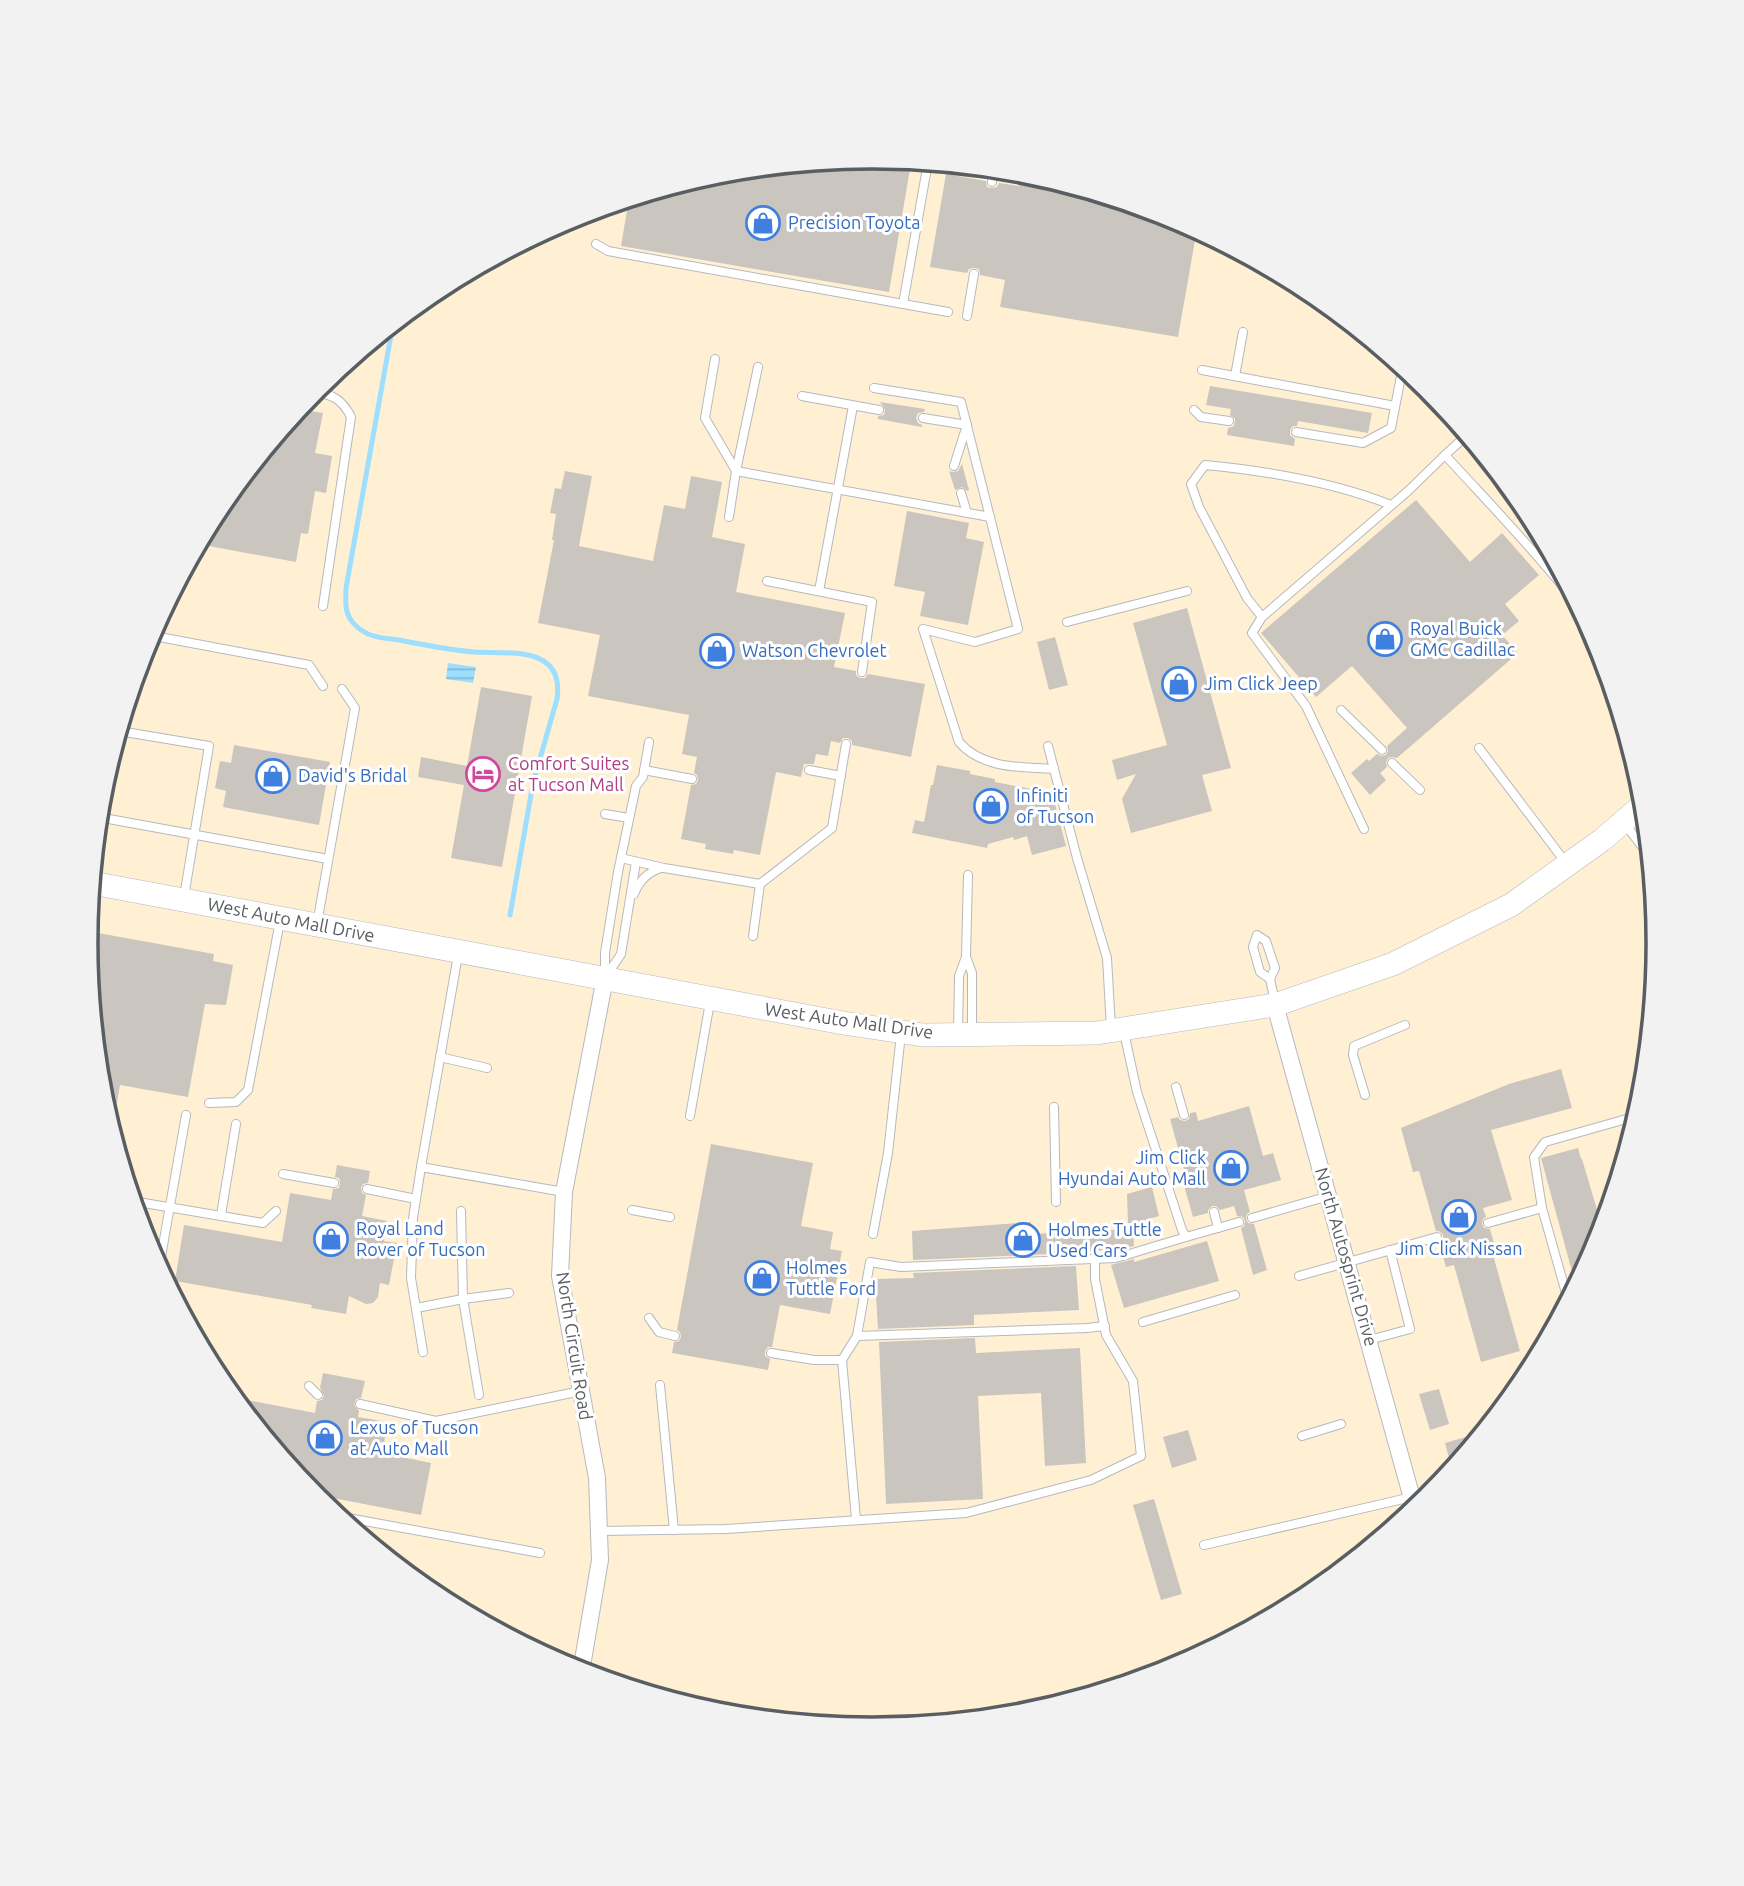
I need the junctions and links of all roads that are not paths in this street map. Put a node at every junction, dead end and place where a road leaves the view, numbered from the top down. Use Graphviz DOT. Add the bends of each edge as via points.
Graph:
graph roads {
  1 [pos="927,171"];
  2 [pos="596,244"];
  3 [pos="974,274"];
  4 [pos="904,304"];
  5 [pos="948,312"];
  6 [pos="967,316"];
  7 [pos="1243,332"];
  8 [pos="715,359"];
  9 [pos="758,367"];
  10 [pos="1202,370"];
  11 [pos="1235,376"];
  12 [pos="1400,378"];
  13 [pos="874,388"];
  14 [pos="327,394"];
  15 [pos="802,396"];
  16 [pos="853,406"];
  17 [pos="1395,406"];
  18 [pos="879,410"];
  19 [pos="1194,410"];
  20 [pos="923,418"];
  21 [pos="1229,421"];
  22 [pos="967,425"];
  23 [pos="1296,432"];
  24 [pos="1460,441"];
  25 [pos="1445,455"];
  26 [pos="954,466"];
  27 [pos="736,471"];
  28 [pos="837,490"];
  29 [pos="961,493"];
  30 [pos="1391,505"];
  31 [pos="967,513"];
  32 [pos="729,517"];
  33 [pos="990,517"];
  34 [pos="1551,573"];
  35 [pos="767,581"];
  36 [pos="820,591"];
  37 [pos="1186,591"];
  38 [pos="323,606"];
  39 [pos="1262,617"];
  40 [pos="1067,622"];
  41 [pos="161,638"];
  42 [pos="862,672"];
  43 [pos="323,686"];
  44 [pos="342,690"];
  45 [pos="1341,710"];
  46 [pos="127,733"];
  47 [pos="649,742"];
  48 [pos="846,744"];
  49 [pos="1048,746"];
  50 [pos="1479,748"];
  51 [pos="1382,750"];
  52 [pos="1392,762"];
  53 [pos="1054,769"];
  54 [pos="809,770"];
  55 [pos="643,773"];
  56 [pos="841,776"];
  57 [pos="692,779"];
  58 [pos="649,788"];
  59 [pos="1420,790"];
  60 [pos="1634,812"];
  61 [pos="605,814"];
  62 [pos="629,818"];
  63 [pos="109,819"];
  64 [pos="1623,822"];
  65 [pos="1364,829"];
  66 [pos="195,834"];
  67 [pos="1639,842"];
  68 [pos="621,858"];
  69 [pos="328,859"];
  70 [pos="636,862"];
  71 [pos="1568,864"];
  72 [pos="664,867"];
  73 [pos="968,875"];
  74 [pos="760,884"];
  75 [pos="101,885"];
  76 [pos="183,900"];
  77 [pos="629,906"];
  78 [pos="280,918"];
  79 [pos="316,925"];
  80 [pos="753,936"];
  81 [pos="459,951"];
  82 [pos="966,957"];
  83 [pos="605,978"];
  84 [pos="1270,979"];
  85 [pos="711,998"];
  86 [pos="1276,1005"];
  87 [pos="1405,1025"];
  88 [pos="1117,1030"];
  89 [pos="901,1031"];
  90 [pos="965,1034"];
  91 [pos="440,1057"];
  92 [pos="487,1068"];
  93 [pos="1176,1087"];
  94 [pos="1365,1094"];
  95 [pos="209,1103"];
  96 [pos="1054,1107"];
  97 [pos="186,1115"];
  98 [pos="1184,1115"];
  99 [pos="690,1116"];
  100 [pos="1625,1119"];
  101 [pos="236,1124"];
  102 [pos="421,1167"];
  103 [pos="283,1174"];
  104 [pos="334,1183"];
  105 [pos="367,1189"];
  106 [pos="564,1192"];
  107 [pos="1329,1196"];
  108 [pos="416,1199"];
  109 [pos="1056,1202"];
  110 [pos="143,1203"];
  111 [pos="169,1207"];
  112 [pos="1542,1208"];
  113 [pos="632,1210"];
  114 [pos="276,1211"];
  115 [pos="461,1211"];
  116 [pos="1214,1212"];
  117 [pos="220,1215"];
  118 [pos="670,1217"];
  119 [pos="1252,1218"];
  120 [pos="1239,1222"];
  121 [pos="1488,1223"];
  122 [pos="1218,1228"];
  123 [pos="1184,1233"];
  124 [pos="873,1234"];
  125 [pos="1437,1237"];
  126 [pos="162,1250"];
  127 [pos="1390,1250"];
  128 [pos="1095,1259"];
  129 [pos="1347,1262"];
  130 [pos="1299,1276"];
  131 [pos="1565,1287"];
  132 [pos="509,1293"];
  133 [pos="1235,1295"];
  134 [pos="463,1298"];
  135 [pos="416,1308"];
  136 [pos="649,1318"];
  137 [pos="1143,1322"];
  138 [pos="1105,1326"];
  139 [pos="676,1336"];
  140 [pos="857,1336"];
  141 [pos="1369,1340"];
  142 [pos="423,1352"];
  143 [pos="771,1353"];
  144 [pos="842,1360"];
  145 [pos="660,1385"];
  146 [pos="309,1387"];
  147 [pos="581,1391"];
  148 [pos="318,1395"];
  149 [pos="479,1395"];
  150 [pos="360,1404"];
  151 [pos="1341,1424"];
  152 [pos="1302,1436"];
  153 [pos="1412,1496"];
  154 [pos="1403,1505"];
  155 [pos="356,1519"];
  156 [pos="856,1520"];
  157 [pos="674,1530"];
  158 [pos="599,1531"];
  159 [pos="1204,1545"];
  160 [pos="540,1553"];
  161 [pos="583,1661"];
  1 -- 4 [label="lane"];
  2 -- 4 [label="lane" via="608,251"];
  3 -- 6 [label="lane"];
  4 -- 5 [label="lane"];
  7 -- 11 [label="lane"];
  8 -- 27 [label="lane" via="705,418"];
  9 -- 27 [label="lane"];
  10 -- 11 [label="lane"];
  11 -- 17 [label="lane"];
  12 -- 17 [label="lane"];
  13 -- 22 [label="lane" via="961,402"];
  14 -- 38 [label="lane" via="345,404 351,417"];
  15 -- 16 [label="lane"];
  16 -- 18 [label="lane"];
  16 -- 28 [label="lane"];
  17 -- 23 [label="lane" via="1391,428 1363,443"];
  19 -- 21 [label="lane" via="1201,417"];
  20 -- 22 [label="lane"];
  22 -- 26 [label="lane"];
  22 -- 33 [label="lane"];
  24 -- 25 [label="lane"];
  25 -- 30 [label="lane"];
  25 -- 34 [label="lane"];
  27 -- 28 [label="lane"];
  27 -- 32 [label="lane"];
  28 -- 31 [label="lane"];
  28 -- 36 [label="lane"];
  29 -- 31 [label="lane"];
  30 -- 39 [label="lane"];
  30 -- 39 [label="lane" via="1357,492 1205,465 1191,484 1199,508"];
  31 -- 33 [label="lane"];
  33 -- 53 [label="lane" via="1018,629 975,642 923,629 959,742 966,750 1003,765"];
  35 -- 36 [label="lane"];
  36 -- 42 [label="lane" via="872,602"];
  37 -- 40 [label="lane"];
  39 -- 65 [label="lane" via="1252,633 1306,706"];
  41 -- 43 [label="lane" via="309,665"];
  44 -- 69 [label="lane" via="355,708"];
  45 -- 51 [label="lane"];
  46 -- 66 [label="lane" via="209,746"];
  47 -- 55 [label="lane"];
  48 -- 56 [label="lane"];
  49 -- 53 [label="lane"];
  50 -- 71 [label="lane"];
  52 -- 59 [label="lane"];
  53 -- 88 [label="lane" via="1107,958"];
  54 -- 56 [label="lane"];
  55 -- 57 [label="lane"];
  55 -- 58 [label="lane"];
  55 -- 62 [label="lane"];
  56 -- 74 [label="lane" via="832,828"];
  60 -- 64 [label="street, West Auto Mall Drive"];
  61 -- 62 [label="lane"];
  62 -- 68 [label="lane"];
  63 -- 66 [label="lane"];
  64 -- 67 [label="lane"];
  64 -- 71 [label="street, West Auto Mall Drive"];
  66 -- 69 [label="lane"];
  66 -- 76 [label="lane"];
  68 -- 70 [label="lane"];
  68 -- 83 [label="lane" via="604,953"];
  69 -- 79 [label="lane"];
  70 -- 72 [label="lane"];
  70 -- 77 [label="lane"];
  71 -- 86 [label="street, West Auto Mall Drive" via="1511,905 1393,964"];
  72 -- 74 [label="lane"];
  72 -- 77 [label="lane" via="642,880"];
  73 -- 82 [label="lane"];
  74 -- 80 [label="lane"];
  75 -- 76 [label="street, West Auto Mall Drive"];
  76 -- 78 [label="street, West Auto Mall Drive"];
  77 -- 83 [label="lane" via="621,954"];
  78 -- 79 [label="street, West Auto Mall Drive"];
  78 -- 95 [label="lane" via="248,1090 236,1101"];
  79 -- 81 [label="street, West Auto Mall Drive"];
  81 -- 83 [label="street, West Auto Mall Drive"];
  81 -- 91 [label="lane"];
  82 -- 90 [label="lane" via="972,973"];
  82 -- 90 [label="lane" via="959,976"];
  83 -- 85 [label="street, West Auto Mall Drive"];
  83 -- 106 [label="street, North Circuit Road"];
  84 -- 84 [label="lane" via="1275,968 1266,941 1257,935 1253,947 1261,972"];
  84 -- 86 [label="lane"];
  85 -- 89 [label="street, West Auto Mall Drive"];
  85 -- 99 [label="lane"];
  86 -- 88 [label="street, West Auto Mall Drive"];
  86 -- 107 [label="street, North Autosprint Drive"];
  87 -- 94 [label="lane" via="1354,1046"];
  88 -- 90 [label="street, West Auto Mall Drive"];
  88 -- 123 [label="lane"];
  89 -- 90 [label="street, West Auto Mall Drive"];
  89 -- 124 [label="lane" via="888,1153"];
  91 -- 92 [label="lane"];
  91 -- 102 [label="lane"];
  93 -- 98 [label="lane"];
  96 -- 109 [label="lane"];
  97 -- 111 [label="lane"];
  100 -- 112 [label="lane" via="1545,1142 1534,1157"];
  101 -- 117 [label="lane"];
  102 -- 106 [label="lane"];
  102 -- 108 [label="lane"];
  103 -- 104 [label="lane"];
  105 -- 108 [label="lane"];
  106 -- 147 [label="street, North Circuit Road" via="559,1276"];
  107 -- 119 [label="lane"];
  107 -- 129 [label="street, North Autosprint Drive"];
  108 -- 135 [label="lane" via="411,1278"];
  110 -- 111 [label="lane"];
  111 -- 117 [label="lane"];
  111 -- 126 [label="lane"];
  112 -- 121 [label="lane"];
  112 -- 131 [label="lane"];
  113 -- 118 [label="lane"];
  114 -- 117 [label="lane" via="263,1223"];
  115 -- 134 [label="lane"];
  116 -- 122 [label="lane"];
  120 -- 122 [label="lane"];
  122 -- 123 [label="lane"];
  123 -- 128 [label="lane" via="1116,1258"];
  125 -- 127 [label="lane"];
  127 -- 129 [label="lane"];
  127 -- 141 [label="lane" via="1410,1329"];
  128 -- 138 [label="lane"];
  128 -- 140 [label="lane" via="901,1267 870,1262"];
  129 -- 130 [label="lane"];
  129 -- 141 [label="street, North Autosprint Drive"];
  132 -- 134 [label="lane"];
  133 -- 137 [label="lane"];
  134 -- 135 [label="lane"];
  134 -- 149 [label="lane"];
  135 -- 142 [label="lane"];
  136 -- 139 [label="lane" via="659,1332"];
  138 -- 140 [label="lane"];
  138 -- 156 [label="lane" via="1133,1381 1141,1456 1091,1480 966,1513"];
  140 -- 144 [label="lane"];
  141 -- 153 [label="street, North Autosprint Drive"];
  143 -- 144 [label="lane"];
  144 -- 156 [label="lane"];
  145 -- 157 [label="lane"];
  146 -- 148 [label="lane"];
  147 -- 150 [label="lane" via="436,1421"];
  147 -- 158 [label="street, North Circuit Road" via="597,1479"];
  151 -- 152 [label="lane"];
  154 -- 159 [label="lane"];
  155 -- 160 [label="lane"];
  156 -- 157 [label="lane"];
  157 -- 158 [label="lane"];
  158 -- 161 [label="street, North Circuit Road" via="600,1560"];
}
